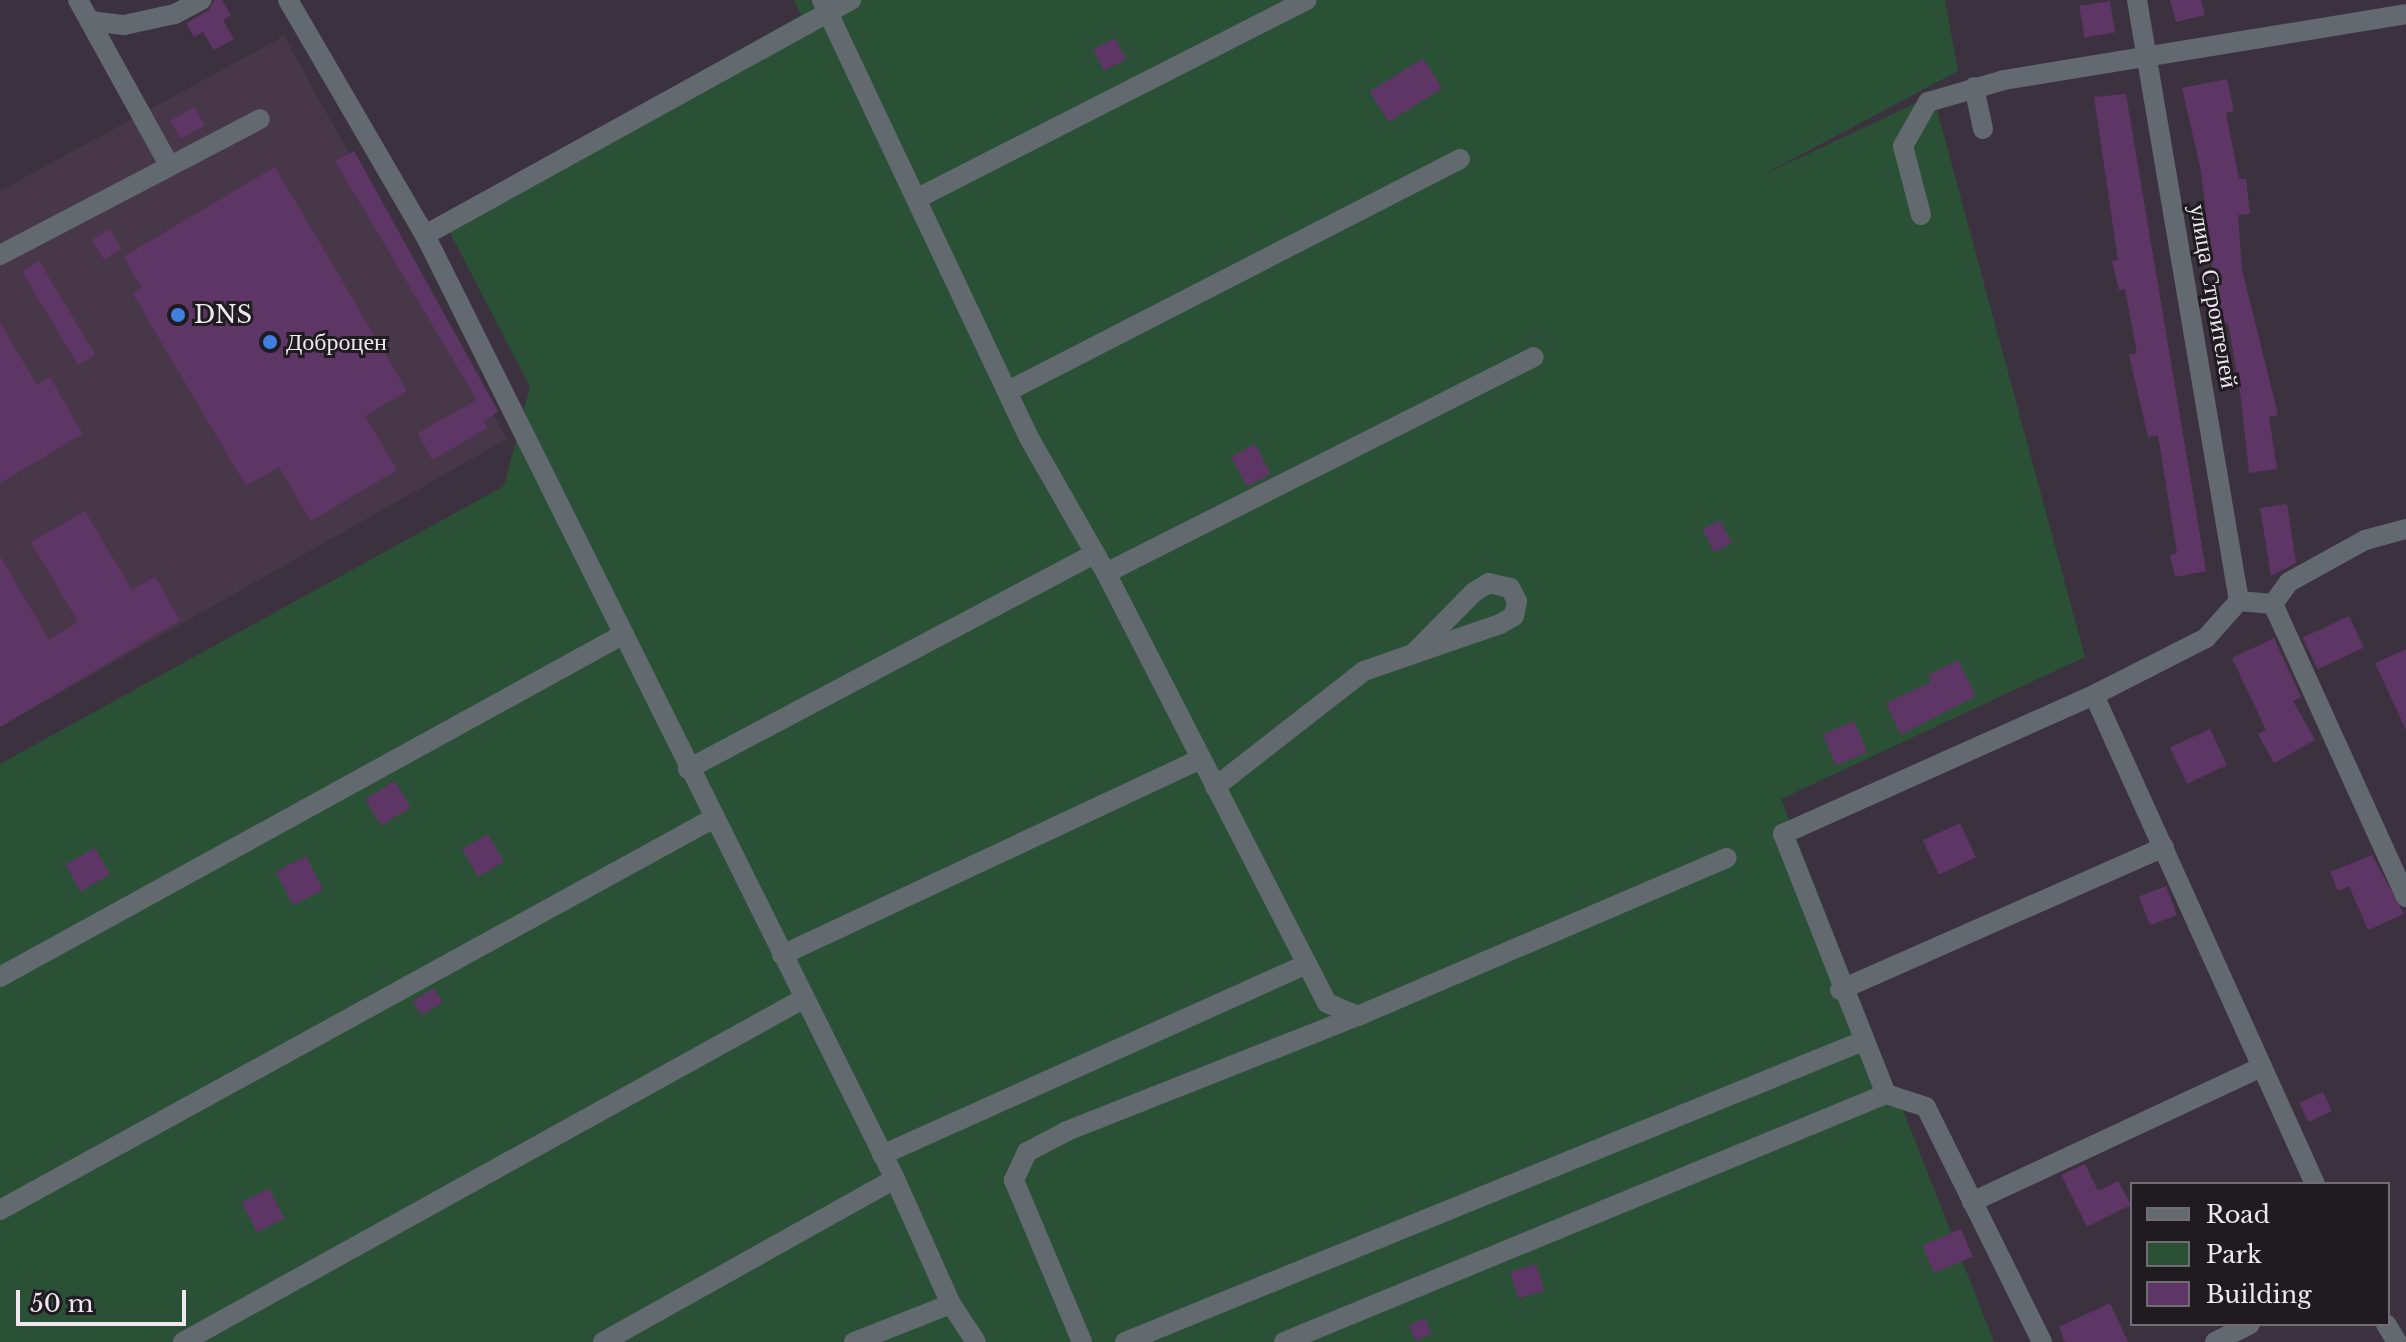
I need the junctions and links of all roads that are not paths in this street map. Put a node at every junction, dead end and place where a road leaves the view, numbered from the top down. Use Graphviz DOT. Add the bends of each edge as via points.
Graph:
graph roads {
  1 [pos="78,0"];
  2 [pos="201,0"];
  3 [pos="288,0"];
  4 [pos="851,0"];
  5 [pos="1307,0"];
  6 [pos="2137,0"];
  7 [pos="826,7"];
  8 [pos="2406,14"];
  9 [pos="90,21"];
  10 [pos="2147,60"];
  11 [pos="1974,87"];
  12 [pos="260,119"];
  13 [pos="1983,129"];
  14 [pos="1460,159"];
  15 [pos="169,165"];
  16 [pos="918,198"];
  17 [pos="1921,215"];
  18 [pos="425,235"];
  19 [pos="0,255"];
  20 [pos="1533,357"];
  21 [pos="1008,391"];
  22 [pos="2406,529"];
  23 [pos="1094,554"];
  24 [pos="1106,573"];
  25 [pos="2239,601"];
  26 [pos="2273,604"];
  27 [pos="624,634"];
  28 [pos="1413,654"];
  29 [pos="2094,695"];
  30 [pos="1201,759"];
  31 [pos="688,769"];
  32 [pos="1215,787"];
  33 [pos="712,819"];
  34 [pos="2164,847"];
  35 [pos="1727,858"];
  36 [pos="2406,897"];
  37 [pos="782,955"];
  38 [pos="1307,964"];
  39 [pos="0,977"];
  40 [pos="1840,990"];
  41 [pos="801,1000"];
  42 [pos="1358,1016"];
  43 [pos="1863,1041"];
  44 [pos="2262,1067"];
  45 [pos="1886,1094"];
  46 [pos="882,1155"];
  47 [pos="895,1179"];
  48 [pos="2314,1182"];
  49 [pos="1972,1202"];
  50 [pos="0,1210"];
  51 [pos="951,1304"];
  52 [pos="2246,1326"];
  53 [pos="2388,1326"];
  54 [pos="2402,1341"];
  55 [pos="183,1342"];
  56 [pos="603,1342"];
  57 [pos="854,1342"];
  58 [pos="976,1342"];
  59 [pos="1082,1342"];
  60 [pos="1125,1342"];
  61 [pos="1284,1342"];
  62 [pos="2042,1342"];
  63 [pos="2215,1342"];
  1 -- 9 [label="lane"];
  2 -- 9 [label="lane" via="175,14 124,25"];
  3 -- 18 [label="lane"];
  4 -- 7 [label="lane"];
  5 -- 16 [label="lane"];
  6 -- 10 [label="lane, улица Строителей"];
  7 -- 16 [label="lane"];
  7 -- 18 [label="lane"];
  8 -- 10 [label="lane"];
  9 -- 15 [label="lane"];
  10 -- 11 [label="lane"];
  10 -- 25 [label="lane, улица Строителей"];
  11 -- 13 [label="lane"];
  11 -- 17 [label="lane" via="1928,102 1903,146"];
  12 -- 15 [label="lane"];
  14 -- 21 [label="lane"];
  15 -- 19 [label="lane"];
  16 -- 21 [label="lane"];
  18 -- 27 [label="lane"];
  20 -- 24 [label="lane"];
  21 -- 23 [label="lane"];
  22 -- 26 [label="lane" via="2365,540 2289,582"];
  23 -- 24 [label="lane"];
  23 -- 31 [label="lane"];
  24 -- 30 [label="lane"];
  25 -- 26 [label="lane"];
  25 -- 29 [label="lane" via="2206,638"];
  26 -- 36 [label="lane"];
  27 -- 31 [label="lane"];
  27 -- 39 [label="lane"];
  28 -- 28 [label="lane" via="1514,616 1517,601 1510,588 1489,583 1474,592"];
  28 -- 32 [label="lane" via="1364,671"];
  29 -- 34 [label="lane"];
  29 -- 40 [label="lane" via="1783,834"];
  30 -- 32 [label="lane"];
  30 -- 37 [label="lane"];
  31 -- 33 [label="lane"];
  32 -- 38 [label="lane"];
  33 -- 37 [label="lane"];
  33 -- 50 [label="lane"];
  34 -- 40 [label="lane"];
  34 -- 44 [label="lane"];
  35 -- 42 [label="lane"];
  37 -- 41 [label="lane"];
  38 -- 42 [label="lane" via="1327,1003"];
  38 -- 46 [label="lane"];
  40 -- 43 [label="lane"];
  41 -- 46 [label="lane"];
  41 -- 55 [label="lane"];
  42 -- 59 [label="lane" via="1067,1131 1027,1152 1014,1180"];
  43 -- 45 [label="lane"];
  43 -- 60 [label="lane"];
  44 -- 48 [label="lane"];
  44 -- 49 [label="lane"];
  45 -- 49 [label="lane" via="1926,1107"];
  45 -- 61 [label="lane"];
  46 -- 47 [label="lane"];
  47 -- 51 [label="lane"];
  47 -- 56 [label="lane"];
  49 -- 62 [label="lane"];
  51 -- 57 [label="lane"];
  51 -- 58 [label="lane"];
  52 -- 63 [label="lane"];
  53 -- 54 [label="lane"];
}
